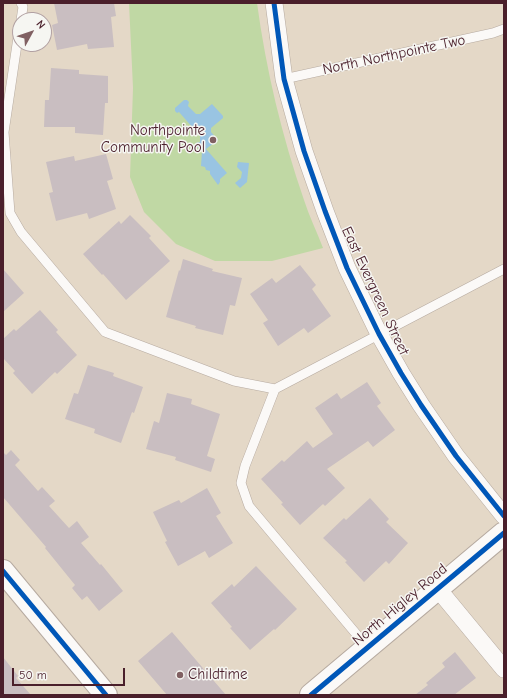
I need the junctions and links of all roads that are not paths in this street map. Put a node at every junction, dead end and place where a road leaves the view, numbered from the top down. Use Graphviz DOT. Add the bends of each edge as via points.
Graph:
graph roads {
  1 [pos="274,3"];
  2 [pos="504,29"];
  3 [pos="16,52"];
  4 [pos="284,80"];
  5 [pos="504,269"];
  6 [pos="379,334"];
  7 [pos="275,389"];
  8 [pos="504,516"];
  9 [pos="504,533"];
  10 [pos="3,571"];
  11 [pos="438,589"];
  12 [pos="368,648"];
  13 [pos="504,669"];
  14 [pos="103,694"];
  15 [pos="311,695"];
  1 -- 4 [label="street, East Evergreen Street"];
  2 -- 4 [label="lane, North Northpointe Two"];
  3 -- 7 [label="lane" via="4,132 10,213 21,232 105,332 234,381"];
  4 -- 6 [label="street, East Evergreen Street" via="304,151 325,211 347,268"];
  5 -- 6 [label="lane"];
  6 -- 7 [label="lane"];
  6 -- 8 [label="street, East Evergreen Street" via="447,443"];
  7 -- 12 [label="lane" via="245,466 241,483 249,506"];
  9 -- 11 [label="main road, North Higley Road"];
  10 -- 14 [label="main road"];
  11 -- 12 [label="main road, North Higley Road"];
  11 -- 13 [label="street"];
  12 -- 15 [label="main road, North Higley Road"];
}
